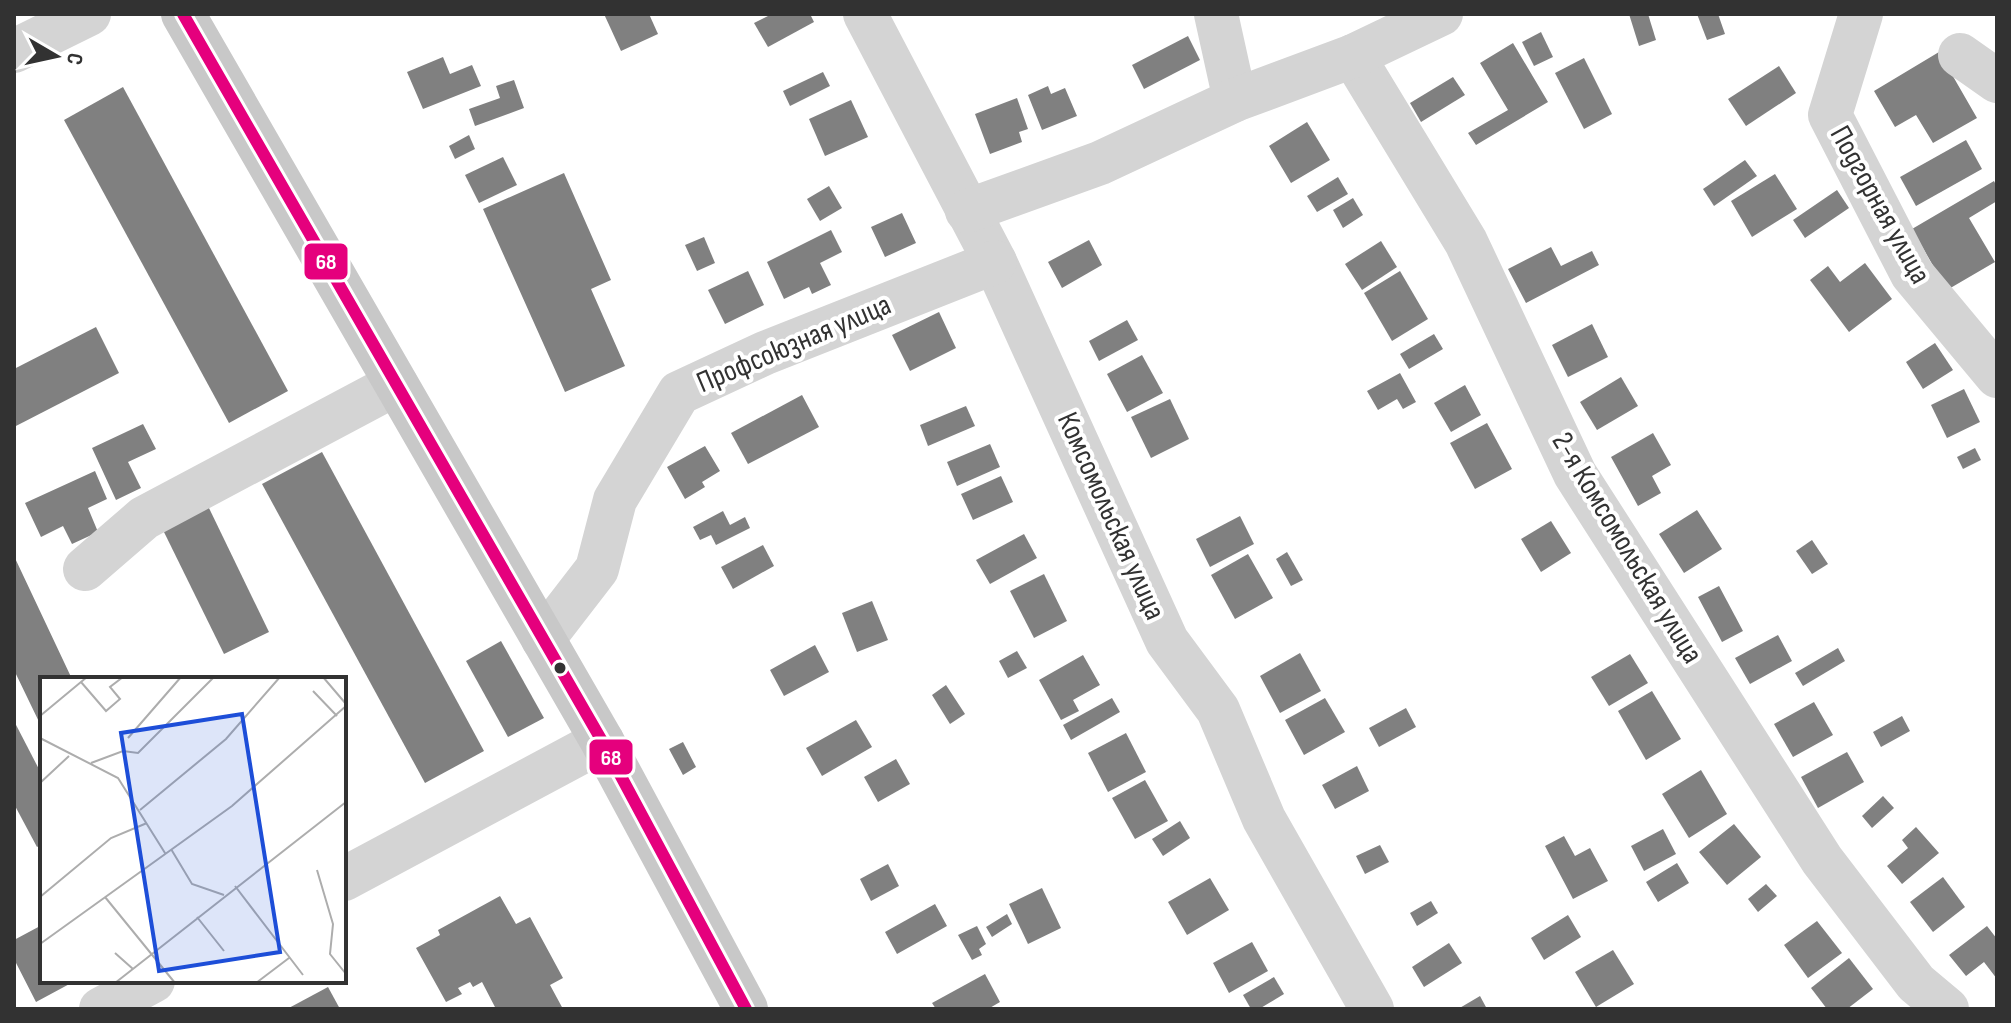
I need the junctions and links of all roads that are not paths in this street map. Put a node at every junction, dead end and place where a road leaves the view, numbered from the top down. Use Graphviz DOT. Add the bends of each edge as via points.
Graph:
graph roads {
  1 [pos="89,14"];
  2 [pos="183,14"];
  3 [pos="865,14"];
  4 [pos="1216,14"];
  5 [pos="1441,14"];
  6 [pos="1861,14"];
  7 [pos="14,51"];
  8 [pos="1960,55"];
  9 [pos="1353,56"];
  10 [pos="1997,81"];
  11 [pos="1235,100"];
  12 [pos="967,211"];
  13 [pos="995,262"];
  14 [pos="1997,376"];
  15 [pos="396,384"];
  16 [pos="85,569"];
  17 [pos="543,639"];
  18 [pos="602,741"];
  19 [pos="346,878"];
  20 [pos="149,983"];
  21 [pos="101,1009"];
  22 [pos="746,1009"];
  23 [pos="1372,1009"];
  24 [pos="1947,1009"];
  1 -- 7 [label="street"];
  2 -- 15 [label="main road"];
  3 -- 12 [label="street, Комсомольская улица"];
  4 -- 11 [label="street"];
  5 -- 9 [label="street"];
  6 -- 14 [label="street, Подгорная улица" via="1830,115 1912,274"];
  8 -- 10 [label="street"];
  9 -- 11 [label="street"];
  9 -- 24 [label="street, 2-я Комсомольская улица" via="1466,242 1575,474 1822,860 1916,983"];
  11 -- 12 [label="street" via="1100,163"];
  12 -- 13 [label="street, Комсомольская улица"];
  13 -- 17 [label="street, Профсоюзная улица" via="765,353 679,393 615,500 597,569"];
  13 -- 23 [label="street, Комсомольская улица" via="1167,641 1218,710 1264,819"];
  15 -- 16 [label="street" via="144,518"];
  15 -- 17 [label="main road"];
  17 -- 18 [label="main road"];
  18 -- 19 [label="street"];
  18 -- 22 [label="main road"];
  20 -- 21 [label="street"];
}
